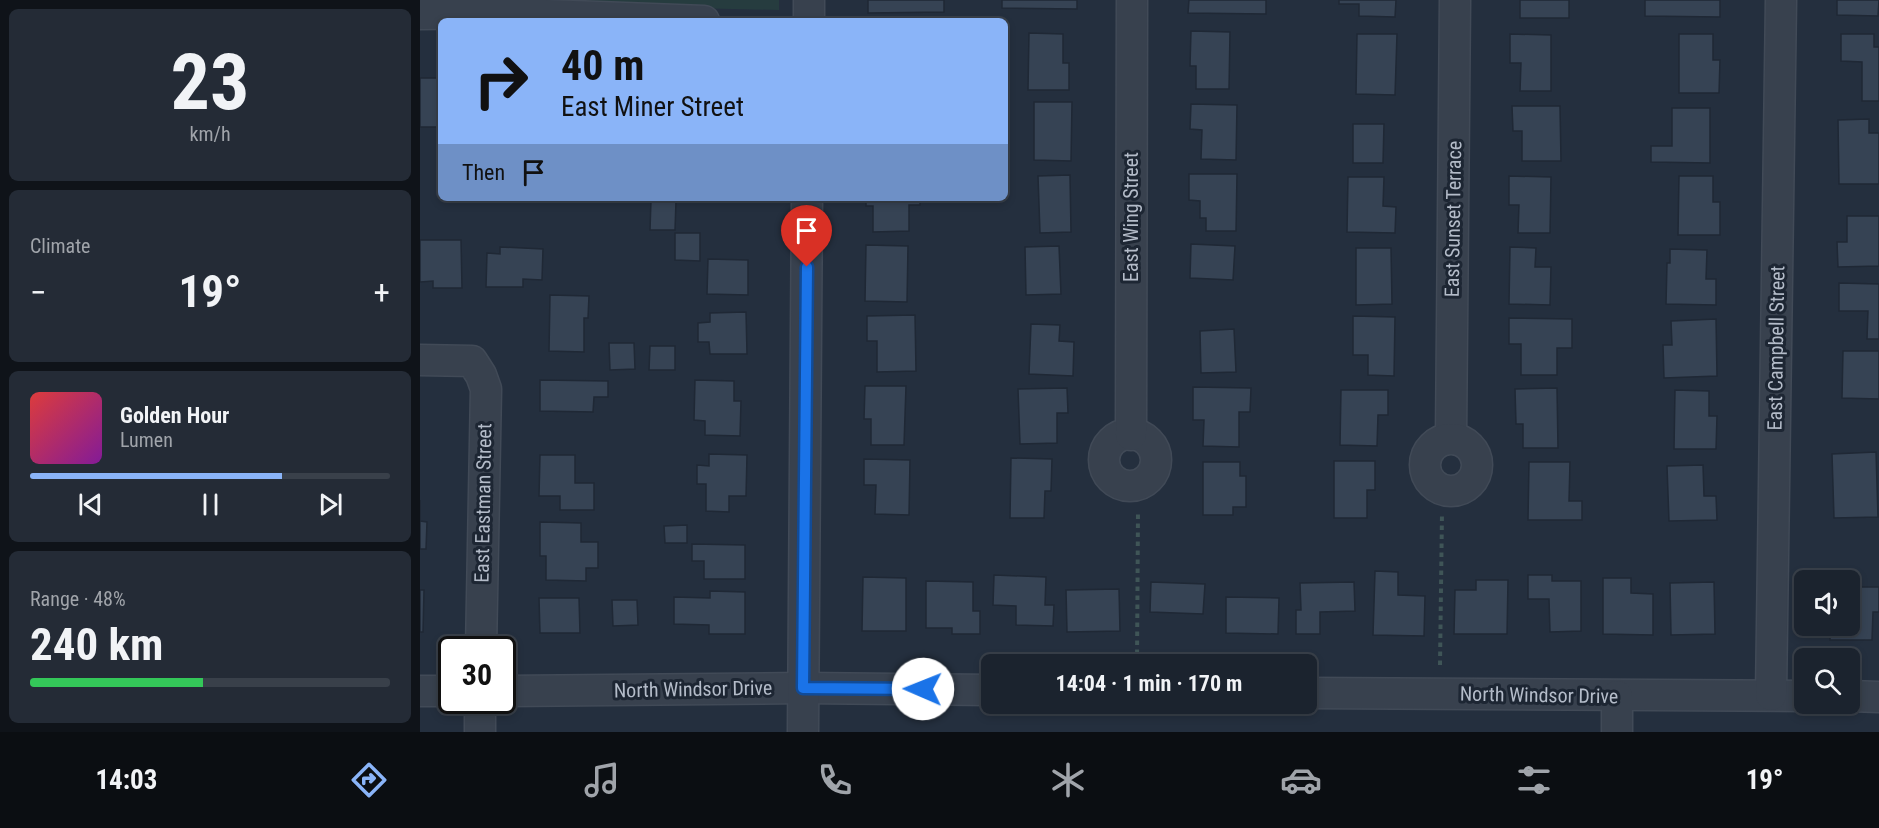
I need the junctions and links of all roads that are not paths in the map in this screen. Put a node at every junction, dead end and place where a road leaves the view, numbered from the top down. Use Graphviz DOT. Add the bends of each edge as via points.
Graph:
graph roads {
  1 [pos="809,0"];
  2 [pos="1132,0"];
  3 [pos="1455,0"];
  4 [pos="1780,0"];
  5 [pos="493,7"];
  6 [pos="420,14"];
  7 [pos="659,18"];
  8 [pos="809,18"];
  9 [pos="807,201"];
  10 [pos="420,360"];
  11 [pos="1131,435"];
  12 [pos="1451,438"];
  13 [pos="481,636"];
  14 [pos="803,688"];
  15 [pos="981,690"];
  16 [pos="420,691"];
  17 [pos="438,691"];
  18 [pos="516,691"];
  19 [pos="1317,693"];
  20 [pos="1771,695"];
  21 [pos="1617,696"];
  22 [pos="1794,696"];
  23 [pos="1860,696"];
  24 [pos="1879,697"];
  25 [pos="480,714"];
  26 [pos="480,732"];
  27 [pos="803,732"];
  28 [pos="1617,732"];
  1 -- 8 [label="street"];
  2 -- 11 [label="street, East Wing Street"];
  3 -- 12 [label="street, East Sunset Terrace"];
  4 -- 20 [label="street, East Campbell Street"];
  5 -- 6 [label="street"];
  5 -- 7 [label="street"];
  9 -- 14 [label="street"];
  10 -- 13 [label="street, East Eastman Street" via="472,361 486,389"];
  14 -- 15 [label="street, North Windsor Drive"];
  14 -- 18 [label="street, North Windsor Drive"];
  14 -- 27 [label="street"];
  16 -- 17 [label="street"];
  19 -- 21 [label="street, North Windsor Drive"];
  20 -- 21 [label="street, North Windsor Drive"];
  20 -- 22 [label="street, North Windsor Drive"];
  21 -- 28 [label="street"];
  23 -- 24 [label="street"];
  25 -- 26 [label="street"];
}
